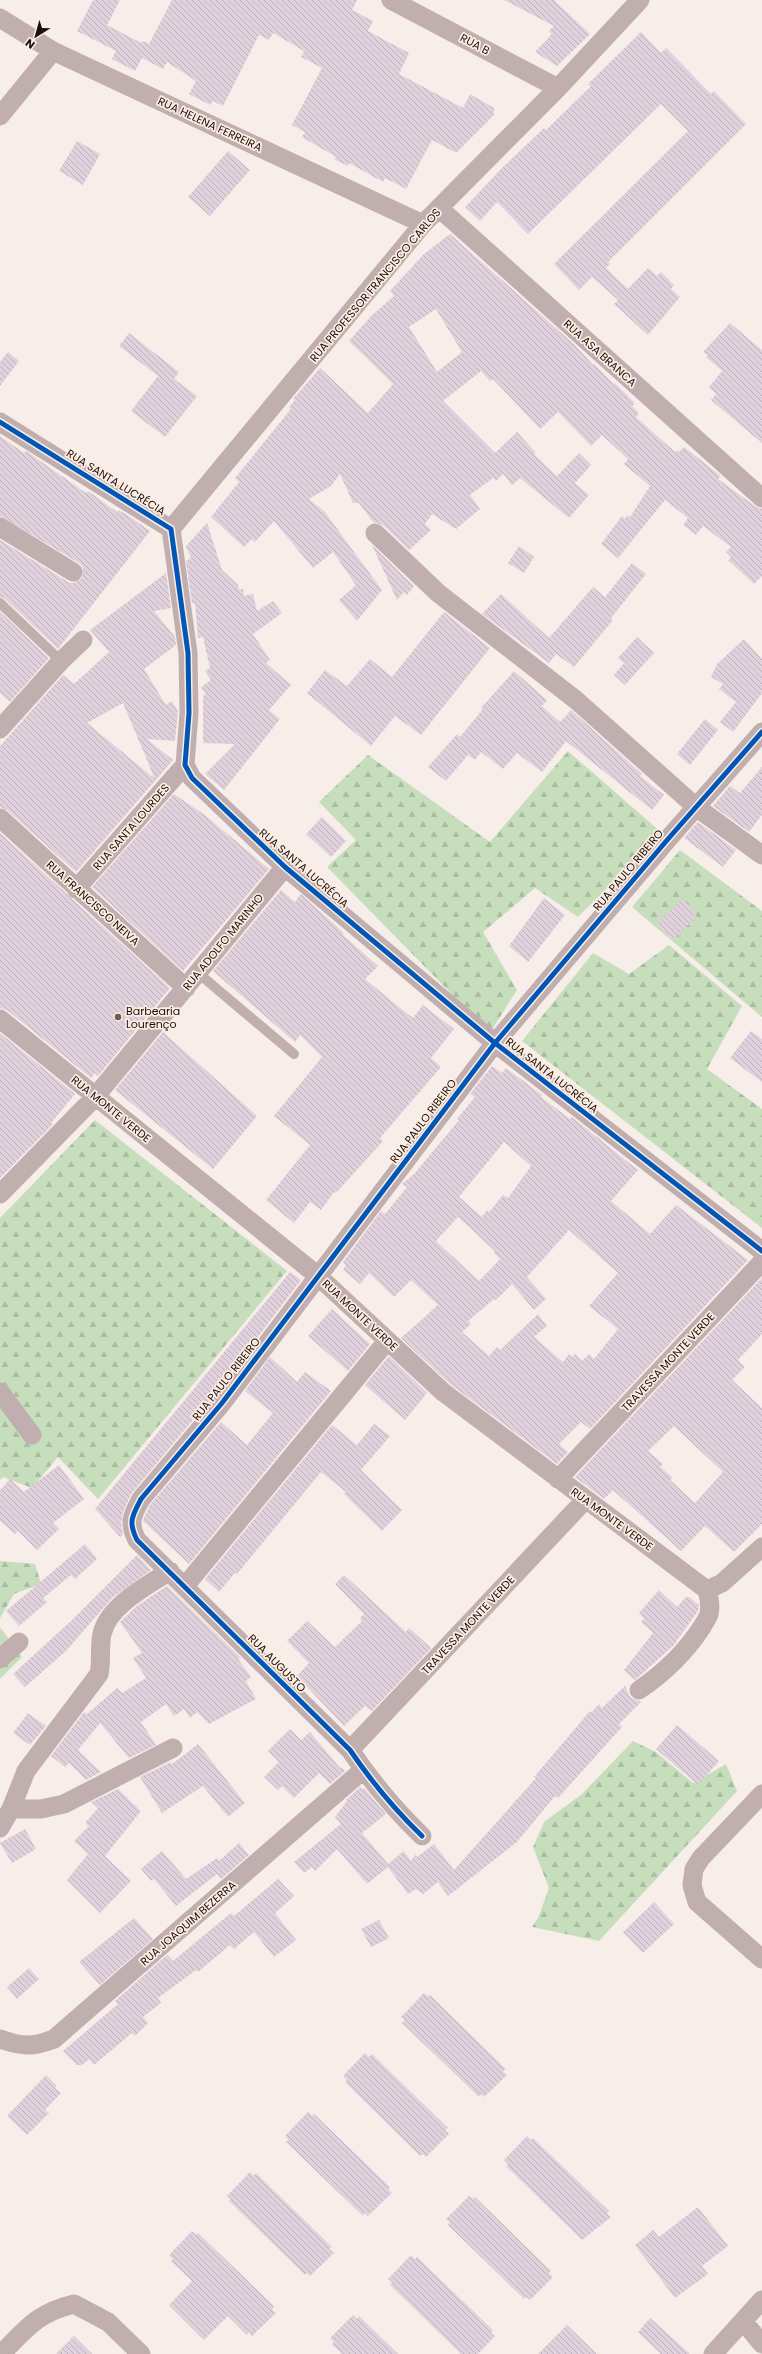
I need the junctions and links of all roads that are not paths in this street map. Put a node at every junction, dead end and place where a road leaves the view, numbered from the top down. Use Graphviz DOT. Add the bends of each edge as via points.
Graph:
graph roads {
  1 [pos="391,0"];
  2 [pos="640,0"];
  3 [pos="0,18"];
  4 [pos="53,51"];
  5 [pos="558,88"];
  6 [pos="0,116"];
  7 [pos="439,208"];
  8 [pos="423,224"];
  9 [pos="0,422"];
  10 [pos="762,498"];
  11 [pos="0,527"];
  12 [pos="171,529"];
  13 [pos="375,533"];
  14 [pos="72,572"];
  15 [pos="0,604"];
  16 [pos="83,640"];
  17 [pos="61,661"];
  18 [pos="2,722"];
  19 [pos="762,732"];
  20 [pos="185,765"];
  21 [pos="696,807"];
  22 [pos="0,818"];
  23 [pos="762,855"];
  24 [pos="285,867"];
  25 [pos="76,889"];
  26 [pos="198,973"];
  27 [pos="186,988"];
  28 [pos="0,1019"];
  29 [pos="495,1043"];
  30 [pos="294,1054"];
  31 [pos="95,1097"];
  32 [pos="0,1194"];
  33 [pos="762,1251"];
  34 [pos="762,1262"];
  35 [pos="318,1276"];
  36 [pos="387,1341"];
  37 [pos="0,1392"];
  38 [pos="32,1435"];
  39 [pos="558,1479"];
  40 [pos="585,1500"];
  41 [pos="137,1540"];
  42 [pos="759,1555"];
  43 [pos="170,1571"];
  44 [pos="185,1586"];
  45 [pos="707,1590"];
  46 [pos="19,1642"];
  47 [pos="0,1659"];
  48 [pos="639,1690"];
  49 [pos="173,1748"];
  50 [pos="350,1750"];
  51 [pos="364,1770"];
  52 [pos="762,1794"];
  53 [pos="11,1809"];
  54 [pos="0,1828"];
  55 [pos="422,1836"];
  56 [pos="762,1959"];
  57 [pos="0,2039"];
  58 [pos="762,2300"];
  59 [pos="743,2322"];
  60 [pos="762,2344"];
  61 [pos="1,2354"];
  62 [pos="141,2354"];
  63 [pos="713,2354"];
  1 -- 5 [label="street, RUA B"];
  2 -- 5 [label="street, RUA PROFESSOR FRANCISCO CARLOS"];
  3 -- 4 [label="street, RUA HELENA FERREIRA"];
  4 -- 6 [label="street"];
  4 -- 8 [label="street, RUA HELENA FERREIRA"];
  5 -- 7 [label="street, RUA PROFESSOR FRANCISCO CARLOS"];
  7 -- 8 [label="street, RUA PROFESSOR FRANCISCO CARLOS"];
  7 -- 10 [label="street, RUA ASA BRANCA"];
  8 -- 12 [label="street, RUA PROFESSOR FRANCISCO CARLOS"];
  9 -- 12 [label="street, RUA SANTA LUCRÉCIA"];
  11 -- 14 [label="street"];
  12 -- 20 [label="street, RUA SANTA LUCRÉCIA" via="188,653 189,713"];
  13 -- 21 [label="street" via="438,593 576,700"];
  15 -- 17 [label="lane"];
  16 -- 17 [label="street"];
  17 -- 18 [label="street"];
  19 -- 21 [label="street, RUA PAULO RIBEIRO"];
  20 -- 24 [label="street, RUA SANTA LUCRÉCIA" via="192,778"];
  20 -- 25 [label="street, RUA SANTA LOURDES"];
  21 -- 23 [label="street"];
  21 -- 29 [label="street, RUA PAULO RIBEIRO"];
  22 -- 25 [label="street, RUA FRANCISCO NEIVA"];
  24 -- 26 [label="street, RUA ADOLFO MARINHO"];
  24 -- 29 [label="street, RUA SANTA LUCRÉCIA"];
  25 -- 27 [label="street, RUA FRANCISCO NEIVA"];
  26 -- 27 [label="street, RUA ADOLFO MARINHO"];
  26 -- 30 [label="lane"];
  27 -- 31 [label="street, RUA ADOLFO MARINHO"];
  28 -- 31 [label="street, RUA MONTE VERDE"];
  29 -- 33 [label="street, RUA SANTA LUCRÉCIA"];
  29 -- 35 [label="street, RUA PAULO RIBEIRO"];
  31 -- 32 [label="street, RUA ADOLFO MARINHO"];
  31 -- 35 [label="street, RUA MONTE VERDE"];
  34 -- 39 [label="street, TRAVESSA MONTE VERDE"];
  35 -- 36 [label="street, RUA MONTE VERDE"];
  35 -- 41 [label="street, RUA PAULO RIBEIRO" via="222,1403 141,1499 132,1516 131,1528"];
  36 -- 39 [label="street, RUA MONTE VERDE" via="443,1392"];
  36 -- 44 [label="street"];
  37 -- 38 [label="street"];
  39 -- 40 [label="street, RUA MONTE VERDE"];
  40 -- 45 [label="street, RUA MONTE VERDE"];
  40 -- 50 [label="street, TRAVESSA MONTE VERDE"];
  41 -- 43 [label="street, RUA AUGUSTO"];
  42 -- 45 [label="street" via="722,1583"];
  43 -- 44 [label="street, RUA AUGUSTO"];
  43 -- 53 [label="street" via="121,1605 106,1624 102,1633 102,1662 99,1674 26,1771"];
  44 -- 50 [label="street, RUA AUGUSTO"];
  45 -- 48 [label="street" via="710,1602 709,1615 696,1636 675,1661"];
  46 -- 47 [label="street"];
  49 -- 53 [label="street" via="64,1804 41,1809"];
  50 -- 51 [label="street, RUA AUGUSTO"];
  51 -- 55 [label="street, RUA AUGUSTO" via="395,1809"];
  51 -- 57 [label="street, RUA JOAQUIM BEZERRA" via="54,2039 36,2046 15,2045"];
  52 -- 56 [label="street" via="701,1858 694,1869 692,1885 697,1902"];
  53 -- 54 [label="street"];
  58 -- 59 [label="street"];
  59 -- 60 [label="street"];
  59 -- 63 [label="street"];
  61 -- 62 [label="street" via="34,2321 53,2309 74,2304 108,2322"];
}
